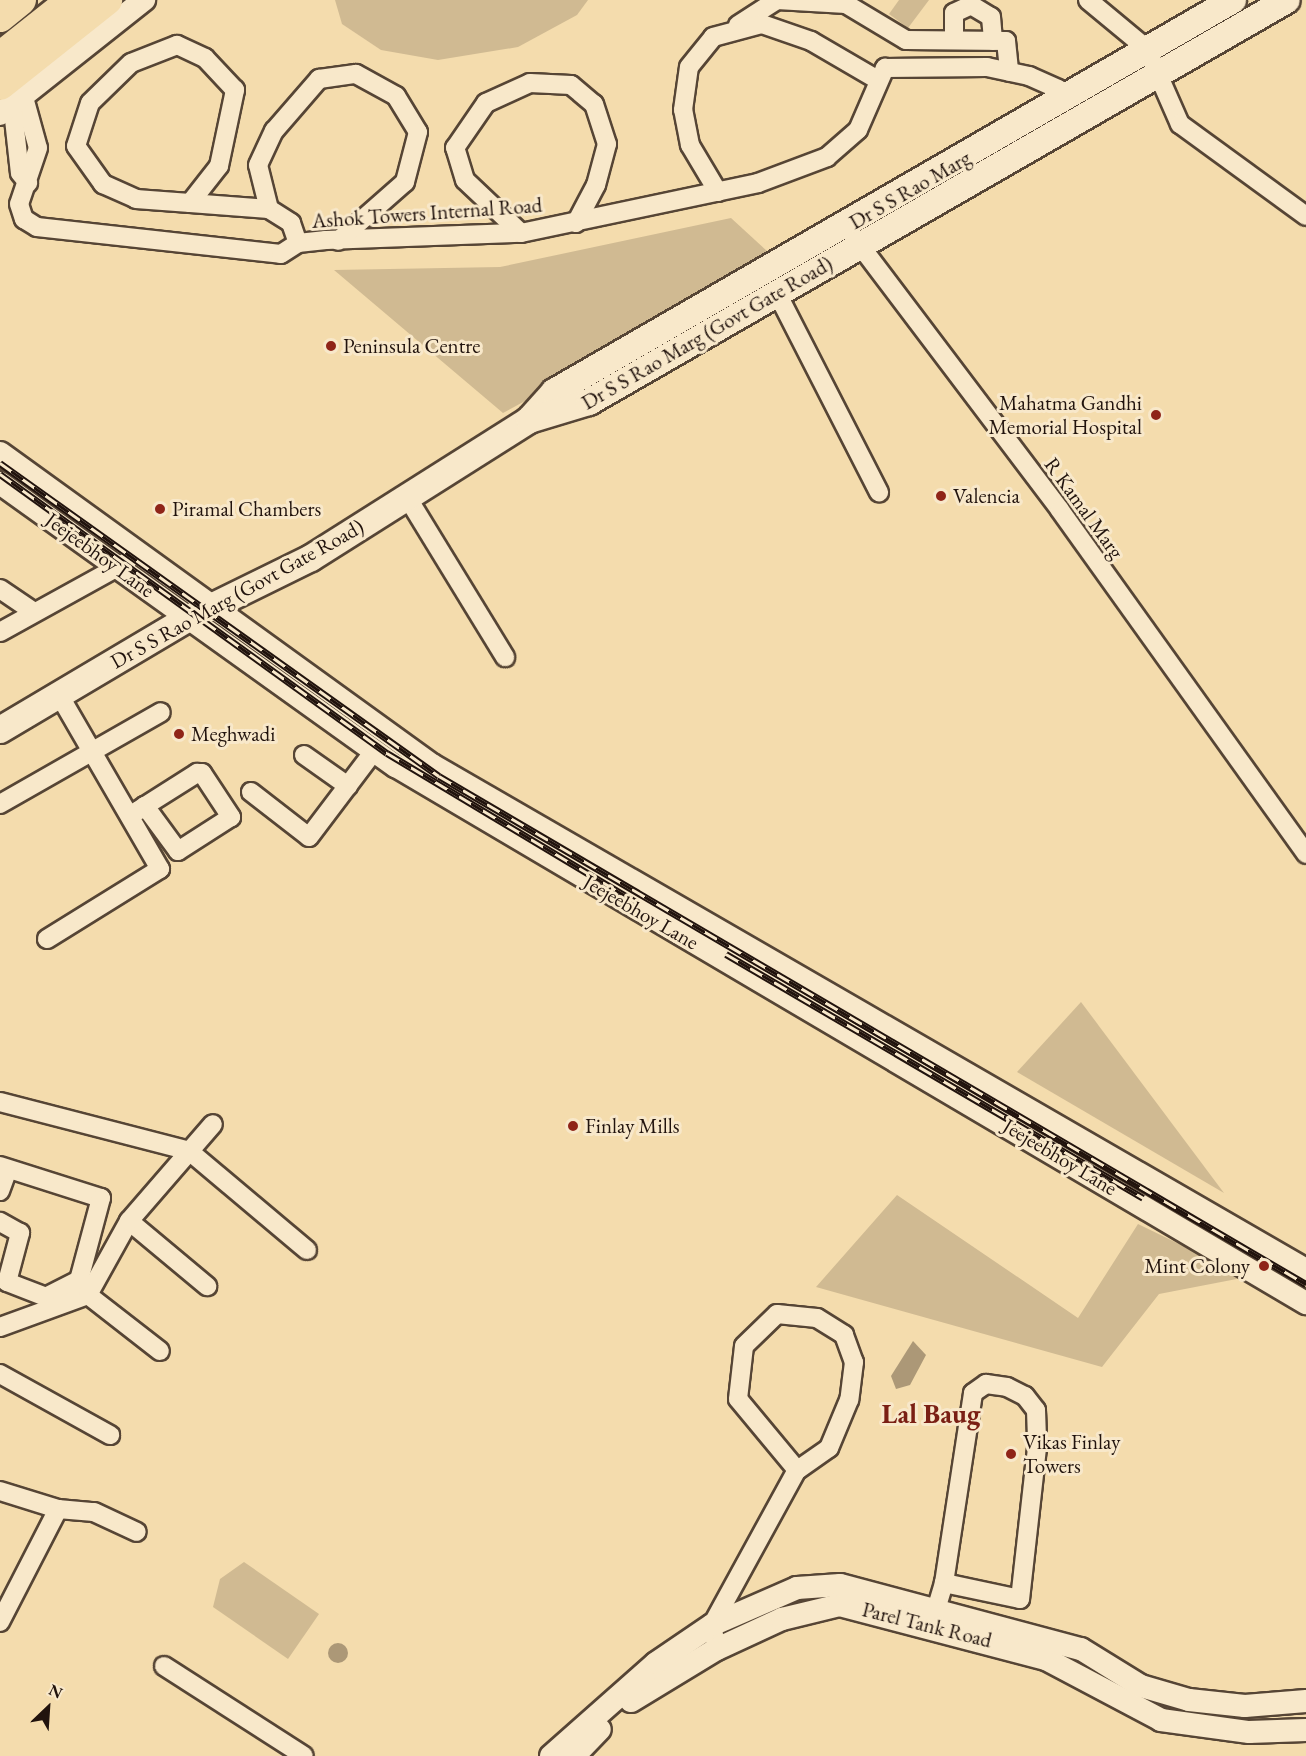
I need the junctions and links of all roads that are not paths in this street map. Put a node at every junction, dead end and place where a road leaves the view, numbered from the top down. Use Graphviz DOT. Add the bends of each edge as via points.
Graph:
graph roads {
  1 [pos="21,0"];
  2 [pos="72,0"];
  3 [pos="85,0"];
  4 [pos="107,0"];
  5 [pos="144,0"];
  6 [pos="1088,0"];
  7 [pos="1233,0"];
  8 [pos="1287,0"];
  9 [pos="0,16"];
  10 [pos="723,34"];
  11 [pos="954,40"];
  12 [pos="993,41"];
  13 [pos="1147,49"];
  14 [pos="1010,72"];
  15 [pos="1162,75"];
  16 [pos="876,79"];
  17 [pos="8,84"];
  18 [pos="1057,105"];
  19 [pos="718,192"];
  20 [pos="190,203"];
  21 [pos="269,209"];
  22 [pos="1306,216"];
  23 [pos="576,223"];
  24 [pos="521,233"];
  25 [pos="853,236"];
  26 [pos="338,240"];
  27 [pos="298,243"];
  28 [pos="777,293"];
  29 [pos="529,420"];
  30 [pos="0,453"];
  31 [pos="0,483"];
  32 [pos="879,492"];
  33 [pos="407,497"];
  34 [pos="128,562"];
  35 [pos="0,589"];
  36 [pos="210,607"];
  37 [pos="34,612"];
  38 [pos="187,619"];
  39 [pos="0,633"];
  40 [pos="505,657"];
  41 [pos="59,695"];
  42 [pos="161,712"];
  43 [pos="353,724"];
  44 [pos="0,730"];
  45 [pos="374,751"];
  46 [pos="93,752"];
  47 [pos="304,754"];
  48 [pos="348,786"];
  49 [pos="251,792"];
  50 [pos="0,804"];
  51 [pos="138,811"];
  52 [pos="1306,854"];
  53 [pos="47,939"];
  54 [pos="744,945"];
  55 [pos="732,965"];
  56 [pos="0,1102"];
  57 [pos="213,1124"];
  58 [pos="189,1151"];
  59 [pos="1120,1162"];
  60 [pos="4,1167"];
  61 [pos="1106,1185"];
  62 [pos="0,1191"];
  63 [pos="129,1221"];
  64 [pos="0,1222"];
  65 [pos="307,1250"];
  66 [pos="1306,1270"];
  67 [pos="207,1286"];
  68 [pos="88,1295"];
  69 [pos="1306,1303"];
  70 [pos="0,1327"];
  71 [pos="160,1351"];
  72 [pos="0,1374"];
  73 [pos="110,1436"];
  74 [pos="797,1470"];
  75 [pos="0,1491"];
  76 [pos="58,1509"];
  77 [pos="136,1532"];
  78 [pos="944,1583"];
  79 [pos="934,1616"];
  80 [pos="0,1622"];
  81 [pos="712,1625"];
  82 [pos="717,1648"];
  83 [pos="1050,1649"];
  84 [pos="164,1666"];
  85 [pos="660,1670"];
  86 [pos="1306,1701"];
  87 [pos="1306,1730"];
  88 [pos="304,1756"];
  89 [pos="551,1756"];
  90 [pos="574,1756"];
  1 -- 9 [label="highway"];
  2 -- 17 [label="highway"];
  3 -- 17 [label="highway"];
  4 -- 17 [label="highway"];
  5 -- 17 [label="street"];
  6 -- 13 [label="street"];
  7 -- 13 [label="main road, Dr S S Rao Marg"];
  8 -- 15 [label="main road, Dr S S Rao Marg (Govt Gate Road)"];
  10 -- 11 [label="street" via="777,0 846,4 906,40"];
  10 -- 16 [label="street" via="762,24 811,41"];
  10 -- 19 [label="street" via="713,37 689,67 683,110 690,145"];
  11 -- 12 [label="street"];
  11 -- 12 [label="street" via="954,14 971,5 991,17"];
  12 -- 14 [label="street" via="1006,41"];
  13 -- 15 [label="street"];
  13 -- 18 [label="main road, Dr S S Rao Marg"];
  14 -- 16 [label="street" via="885,68"];
  14 -- 18 [label="street" via="1029,76"];
  15 -- 22 [label="street" via="1180,124"];
  15 -- 25 [label="main road, Dr S S Rao Marg (Govt Gate Road)"];
  16 -- 19 [label="street, Ashok Towers Internal Road" via="858,130 827,157"];
  17 -- 27 [label="street, Ashok Towers Internal Road" via="20,172 28,183 19,204 24,219 37,227 249,253 281,254"];
  18 -- 25 [label="main road, Dr S S Rao Marg"];
  19 -- 23 [label="street, Ashok Towers Internal Road"];
  20 -- 20 [label="street" via="136,199 103,184 76,146 90,103 131,63 177,45 205,58 235,90 219,166"];
  20 -- 21 [label="street"];
  21 -- 26 [label="street" via="258,165 274,131 319,79 356,74 396,96 418,132 405,182"];
  21 -- 27 [label="street" via="291,222"];
  23 -- 24 [label="street, Ashok Towers Internal Road"];
  23 -- 24 [label="street" via="596,185 607,144 594,104 571,85 530,83 486,103 455,148 465,180"];
  24 -- 26 [label="street, Ashok Towers Internal Road"];
  25 -- 28 [label="main road, Dr S S Rao Marg (Govt Gate Road)"];
  25 -- 29 [label="main road, Dr S S Rao Marg" via="554,392"];
  25 -- 52 [label="street, R Kamal Marg" via="1060,510"];
  26 -- 27 [label="street, Ashok Towers Internal Road"];
  28 -- 29 [label="main road, Dr S S Rao Marg (Govt Gate Road)" via="589,402"];
  28 -- 32 [label="street"];
  29 -- 33 [label="main road, Dr S S Rao Marg (Govt Gate Road)"];
  30 -- 34 [label="street, Jeejeebhoy Lane"];
  31 -- 34 [label="street, Jeejeebhoy Lane"];
  33 -- 36 [label="main road, Dr S S Rao Marg (Govt Gate Road)" via="311,558"];
  33 -- 40 [label="street"];
  34 -- 36 [label="street, Jeejeebhoy Lane"];
  34 -- 37 [label="street"];
  34 -- 38 [label="street, Jeejeebhoy Lane"];
  35 -- 37 [label="street"];
  36 -- 38 [label="main road, Dr S S Rao Marg (Govt Gate Road)"];
  36 -- 43 [label="street, Jeejeebhoy Lane"];
  37 -- 39 [label="street"];
  38 -- 41 [label="main road, Dr S S Rao Marg (Govt Gate Road)"];
  38 -- 43 [label="street, Jeejeebhoy Lane"];
  41 -- 44 [label="main road, Dr S S Rao Marg (Govt Gate Road)"];
  41 -- 46 [label="street"];
  42 -- 46 [label="street"];
  43 -- 45 [label="street, Jeejeebhoy Lane"];
  43 -- 54 [label="street" via="432,765"];
  45 -- 48 [label="street"];
  45 -- 55 [label="street, Jeejeebhoy Lane"];
  46 -- 50 [label="street"];
  46 -- 51 [label="street"];
  47 -- 48 [label="street"];
  48 -- 49 [label="street" via="309,837"];
  51 -- 51 [label="street" via="202,773 231,817 178,851"];
  51 -- 53 [label="street" via="159,866 157,875"];
  54 -- 55 [label="street"];
  54 -- 59 [label="street"];
  55 -- 61 [label="street, Jeejeebhoy Lane"];
  56 -- 58 [label="street"];
  57 -- 58 [label="street"];
  58 -- 63 [label="street"];
  58 -- 65 [label="street"];
  59 -- 61 [label="street"];
  59 -- 66 [label="street"];
  60 -- 62 [label="street"];
  60 -- 64 [label="street" via="101,1198 79,1281 46,1297 9,1286 20,1233"];
  61 -- 69 [label="street, Jeejeebhoy Lane"];
  63 -- 67 [label="street"];
  63 -- 68 [label="street"];
  68 -- 70 [label="street"];
  68 -- 71 [label="street"];
  72 -- 73 [label="street"];
  74 -- 74 [label="street" via="738,1399 744,1346 777,1314 817,1318 844,1335 854,1362 849,1400 829,1448"];
  74 -- 81 [label="street"];
  75 -- 76 [label="street"];
  76 -- 77 [label="street" via="94,1512"];
  76 -- 80 [label="street"];
  78 -- 78 [label="street" via="973,1393 986,1384 1007,1387 1025,1396 1036,1410 1037,1448 1020,1599"];
  78 -- 79 [label="street"];
  79 -- 81 [label="street" via="840,1585 798,1588"];
  79 -- 82 [label="street, Parel Tank Road" via="840,1605 782,1619"];
  79 -- 83 [label="street, Parel Tank Road"];
  81 -- 82 [label="street"];
  81 -- 85 [label="street"];
  82 -- 85 [label="street, Parel Tank Road"];
  83 -- 86 [label="street" via="1081,1649 1141,1686 1189,1700 1245,1706"];
  83 -- 87 [label="street, Parel Tank Road" via="1161,1720 1249,1732"];
  84 -- 88 [label="street"];
  85 -- 89 [label="street"];
  85 -- 90 [label="street, Parel Tank Road"];
}
